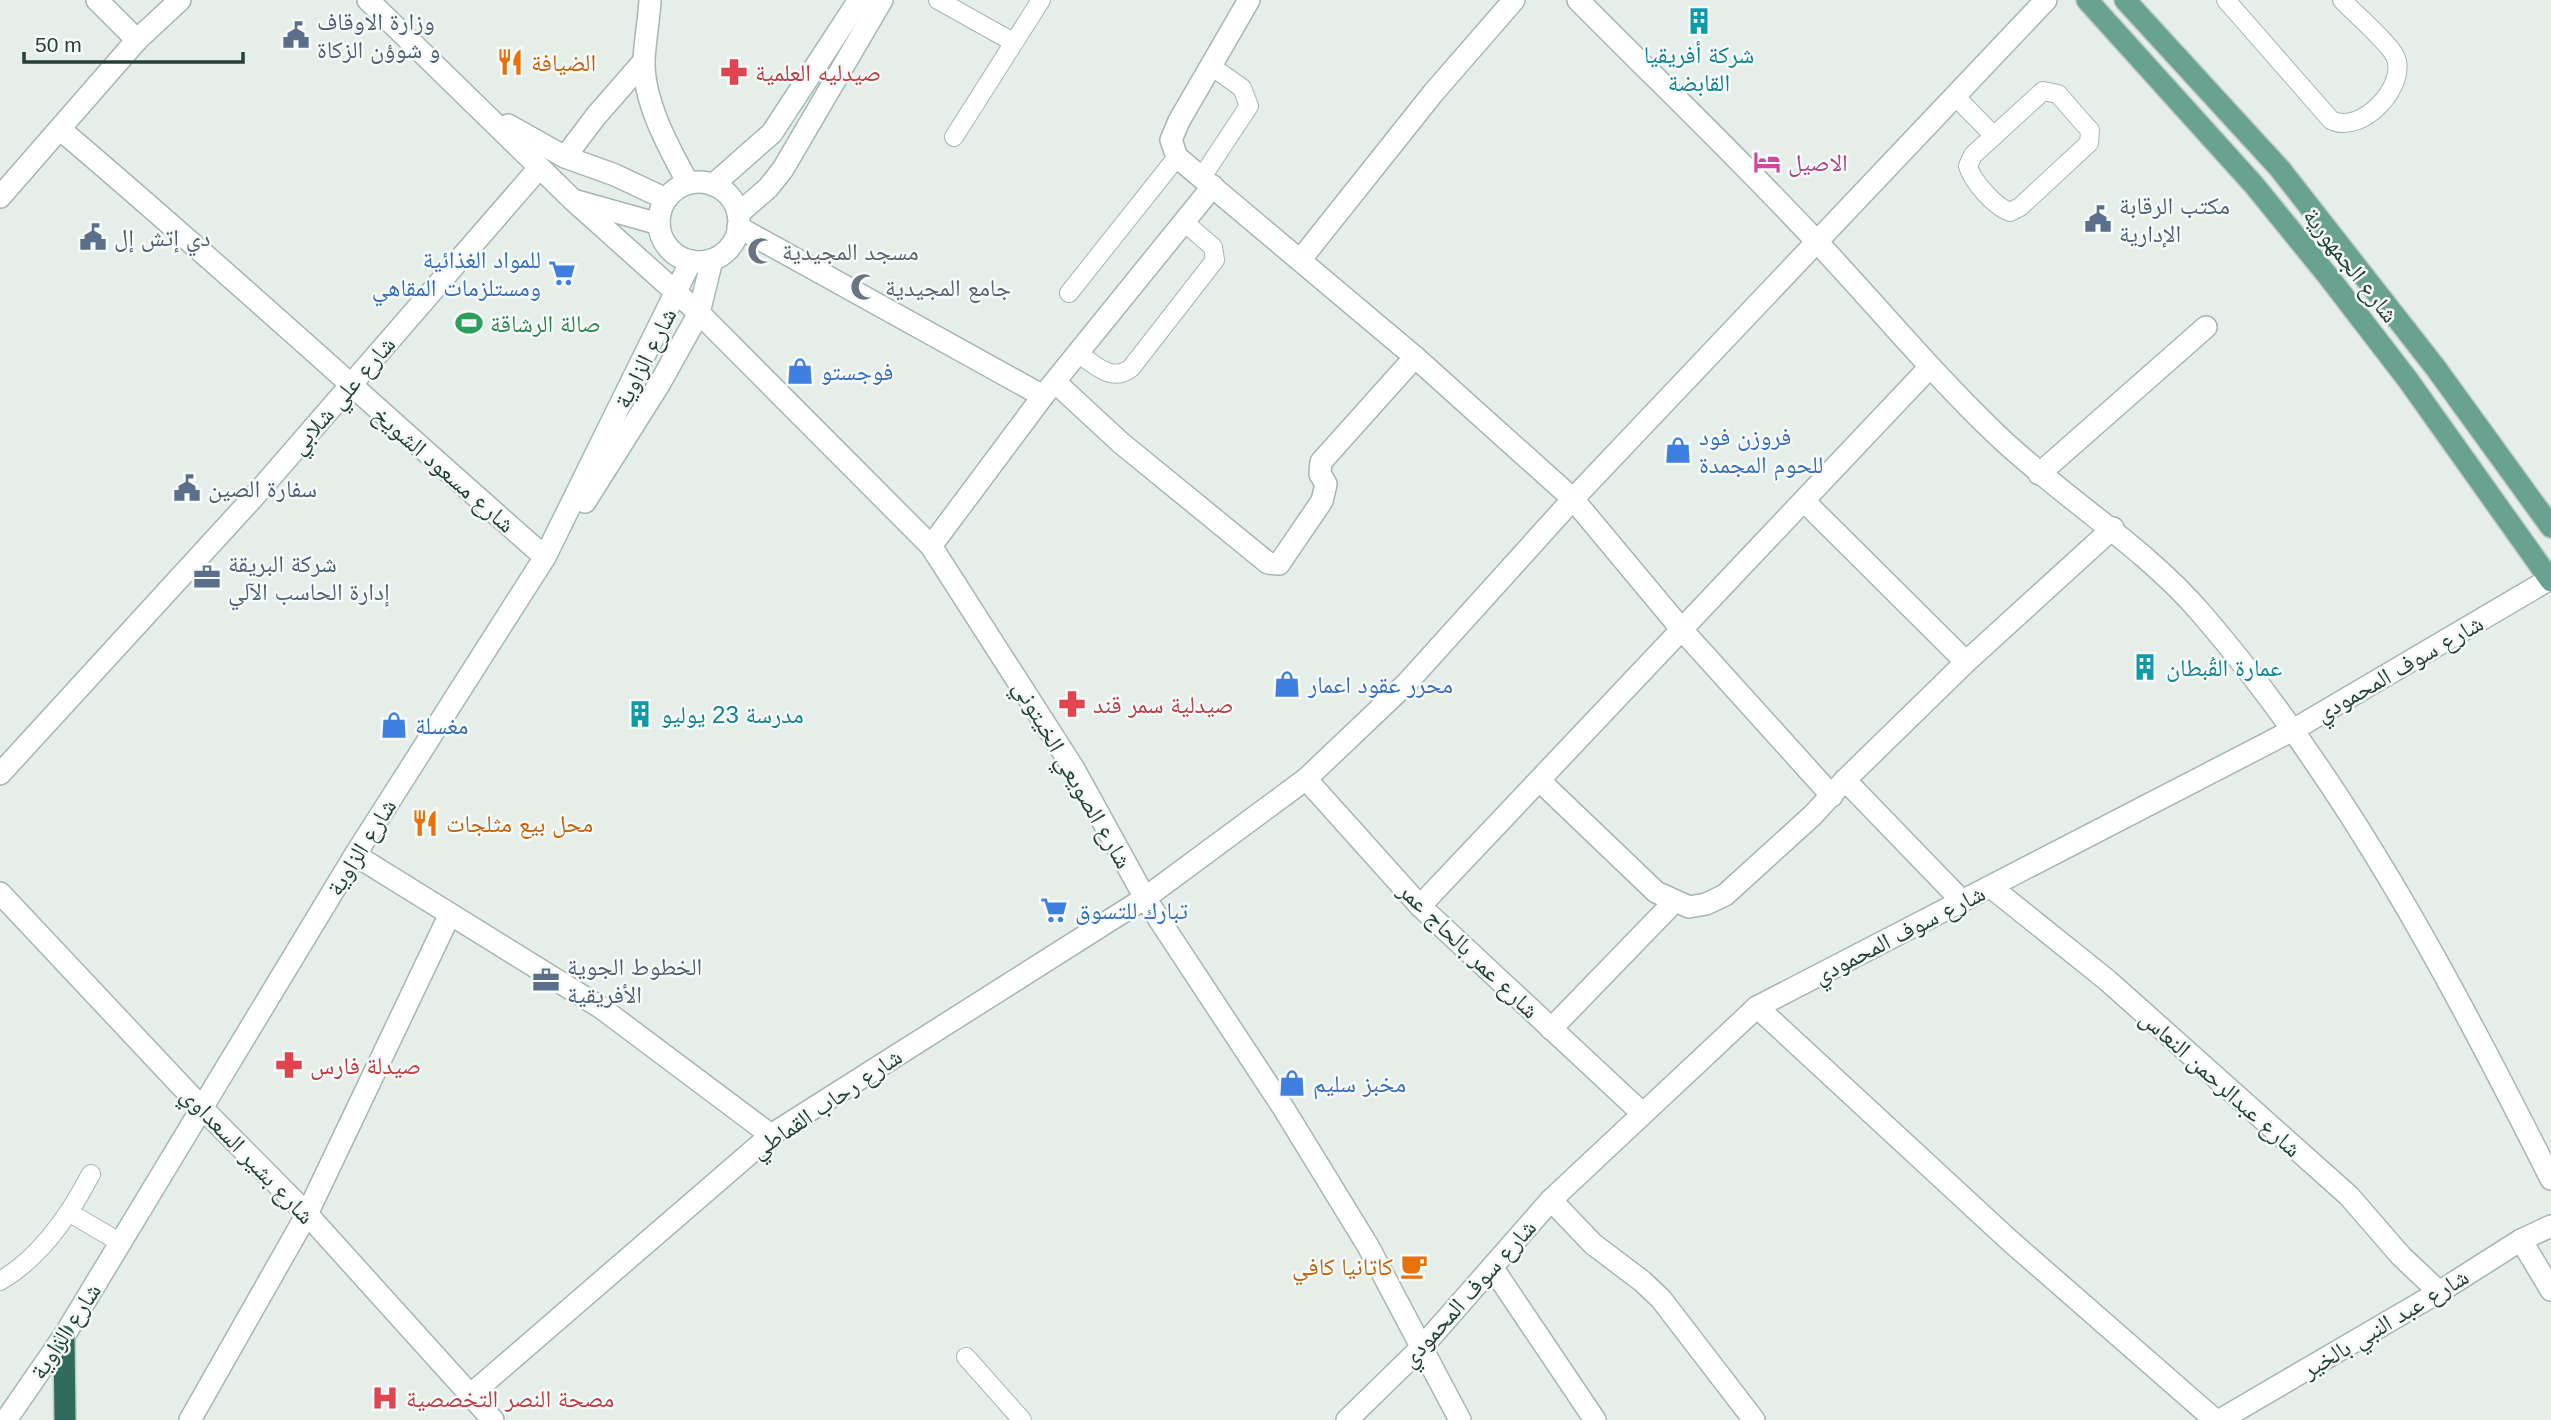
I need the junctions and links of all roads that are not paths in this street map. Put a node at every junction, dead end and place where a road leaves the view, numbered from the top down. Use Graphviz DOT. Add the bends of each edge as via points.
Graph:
graph roads {
  1 [pos="97,0"];
  2 [pos="180,0"];
  3 [pos="368,0"];
  4 [pos="650,0"];
  5 [pos="859,0"];
  6 [pos="882,0"];
  7 [pos="939,0"];
  8 [pos="1041,0"];
  9 [pos="1249,0"];
  10 [pos="1514,0"];
  11 [pos="1578,0"];
  12 [pos="2046,0"];
  13 [pos="2087,0"];
  14 [pos="2125,0"];
  15 [pos="2226,0"];
  16 [pos="2342,0"];
  17 [pos="960,5"];
  18 [pos="137,40"];
  19 [pos="1013,42"];
  20 [pos="644,61"];
  21 [pos="1211,66"];
  22 [pos="1955,96"];
  23 [pos="484,112"];
  24 [pos="61,130"];
  25 [pos="1994,136"];
  26 [pos="954,137"];
  27 [pos="1177,157"];
  28 [pos="565,158"];
  29 [pos="539,168"];
  30 [pos="1207,181"];
  31 [pos="688,183"];
  32 [pos="713,185"];
  33 [pos="0,197"];
  34 [pos="666,199"];
  35 [pos="573,200"];
  36 [pos="738,220"];
  37 [pos="1184,222"];
  38 [pos="659,224"];
  39 [pos="1817,242"];
  40 [pos="1301,259"];
  41 [pos="701,260"];
  42 [pos="677,293"];
  43 [pos="1069,293"];
  44 [pos="699,313"];
  45 [pos="2206,327"];
  46 [pos="1078,353"];
  47 [pos="1415,357"];
  48 [pos="1929,368"];
  49 [pos="349,385"];
  50 [pos="1049,389"];
  51 [pos="2039,474"];
  52 [pos="1573,499"];
  53 [pos="1804,501"];
  54 [pos="564,524"];
  55 [pos="2551,527"];
  56 [pos="2113,528"];
  57 [pos="931,546"];
  58 [pos="545,557"];
  59 [pos="2550,580"];
  60 [pos="1683,631"];
  61 [pos="1966,662"];
  62 [pos="2293,730"];
  63 [pos="0,774"];
  64 [pos="1306,779"];
  65 [pos="1541,782"];
  66 [pos="1839,788"];
  67 [pos="355,855"];
  68 [pos="1991,887"];
  69 [pos="0,893"];
  70 [pos="1145,898"];
  71 [pos="1962,901"];
  72 [pos="1674,902"];
  73 [pos="1420,906"];
  74 [pos="450,914"];
  75 [pos="1757,1007"];
  76 [pos="1551,1029"];
  77 [pos="203,1109"];
  78 [pos="1642,1113"];
  79 [pos="771,1135"];
  80 [pos="92,1174"];
  81 [pos="2551,1179"];
  82 [pos="1551,1200"];
  83 [pos="70,1213"];
  84 [pos="307,1214"];
  85 [pos="2551,1226"];
  86 [pos="2521,1240"];
  87 [pos="121,1243"];
  88 [pos="1492,1267"];
  89 [pos="0,1281"];
  90 [pos="2551,1290"];
  91 [pos="2439,1292"];
  92 [pos="64,1336"];
  93 [pos="1422,1348"];
  94 [pos="966,1357"];
  95 [pos="469,1396"];
  96 [pos="6,1420"];
  97 [pos="65,1420"];
  98 [pos="190,1420"];
  99 [pos="493,1420"];
  100 [pos="1022,1420"];
  101 [pos="1347,1420"];
  102 [pos="1460,1420"];
  103 [pos="1595,1420"];
  104 [pos="1754,1420"];
  105 [pos="2217,1420"];
  1 -- 18 [label="street"];
  2 -- 18 [label="street"];
  3 -- 23 [label="street"];
  4 -- 20 [label="street"];
  5 -- 32 [label="street" via="772,133"];
  6 -- 36 [label="street" via="783,169"];
  7 -- 17 [label="lane"];
  8 -- 19 [label="lane"];
  9 -- 21 [label="street"];
  10 -- 40 [label="street"];
  11 -- 39 [label="street"];
  12 -- 22 [label="street, شارع رحاب القماطي"];
  13 -- 59 [label="main road, شارع الجمهورية" via="2254,185 2328,276"];
  14 -- 55 [label="main road, شارع الجمهورية" via="2280,169 2435,367"];
  15 -- 16 [label="lane" via="2331,120 2342,126 2358,123 2386,99 2398,70 2395,56"];
  17 -- 19 [label="lane"];
  18 -- 24 [label="street"];
  19 -- 26 [label="lane"];
  20 -- 28 [label="street"];
  20 -- 31 [label="street" via="656,114"];
  21 -- 27 [label="street" via="1171,140"];
  21 -- 30 [label="lane" via="1242,88 1249,106"];
  22 -- 25 [label="lane"];
  22 -- 39 [label="street, شارع رحاب القماطي"];
  23 -- 28 [label="street"];
  23 -- 29 [label="street, شارع الصويعي الخيتوني"];
  24 -- 33 [label="street"];
  24 -- 49 [label="street, شارع مسعود الشويخ" via="210,256"];
  25 -- 25 [label="lane" via="1968,166 2000,207 2010,212 2085,148 2091,136 2058,94 2049,90"];
  27 -- 30 [label="street"];
  27 -- 43 [label="lane"];
  28 -- 34 [label="street"];
  29 -- 35 [label="street, شارع الصويعي الخيتوني"];
  29 -- 49 [label="street, شارع علي شلابي"];
  30 -- 37 [label="street"];
  30 -- 40 [label="street"];
  31 -- 32 [label="street"];
  31 -- 34 [label="street"];
  32 -- 36 [label="street" via="725,191"];
  34 -- 38 [label="street"];
  35 -- 38 [label="street"];
  35 -- 42 [label="street, شارع الصويعي الخيتوني"];
  36 -- 41 [label="street" via="730,247"];
  36 -- 50 [label="street"];
  37 -- 46 [label="street"];
  37 -- 46 [label="lane" via="1213,247 1215,260 1131,368 1112,375"];
  38 -- 41 [label="street" via="669,248"];
  39 -- 48 [label="street"];
  39 -- 52 [label="street, شارع رحاب القماطي"];
  40 -- 47 [label="street"];
  41 -- 42 [label="street, شارع الزاوية"];
  41 -- 44 [label="street"];
  42 -- 44 [label="street, شارع الصويعي الخيتوني"];
  42 -- 54 [label="street, شارع الزاوية" via="571,501"];
  44 -- 54 [label="street" via="604,473"];
  44 -- 57 [label="street, شارع الصويعي الخيتوني"];
  45 -- 51 [label="street"];
  46 -- 50 [label="street"];
  47 -- 50 [label="street" via="1321,462 1320,474 1326,484 1322,502 1279,564 1268,563"];
  47 -- 52 [label="street"];
  48 -- 51 [label="street"];
  48 -- 53 [label="street"];
  49 -- 58 [label="street, شارع مسعود الشويخ"];
  49 -- 63 [label="street, شارع علي شلابي" via="144,619"];
  50 -- 57 [label="street"];
  51 -- 56 [label="street"];
  52 -- 60 [label="street"];
  52 -- 64 [label="street, شارع رحاب القماطي" via="1406,684"];
  53 -- 60 [label="street"];
  53 -- 61 [label="street"];
  54 -- 58 [label="street, شارع الزاوية"];
  56 -- 61 [label="street"];
  56 -- 62 [label="street" via="2201,613"];
  57 -- 70 [label="street, شارع الصويعي الخيتوني" via="1074,769"];
  58 -- 67 [label="street, شارع الزاوية"];
  59 -- 62 [label="street, شارع سوف المحمودي"];
  60 -- 65 [label="street"];
  60 -- 66 [label="street"];
  61 -- 66 [label="street"];
  62 -- 68 [label="street, شارع سوف المحمودي"];
  62 -- 81 [label="street" via="2399,892"];
  64 -- 70 [label="street, شارع رحاب القماطي"];
  64 -- 73 [label="street, شارع عمر بالحاج عمر"];
  65 -- 72 [label="street" via="1657,892"];
  65 -- 73 [label="street"];
  66 -- 71 [label="street"];
  66 -- 72 [label="street" via="1725,895 1689,907"];
  67 -- 74 [label="street"];
  67 -- 77 [label="street, شارع الزاوية"];
  68 -- 71 [label="street, شارع سوف المحمودي"];
  68 -- 91 [label="street, شارع عبدالرحمن النعاس" via="2107,980 2349,1196"];
  69 -- 77 [label="street, شارع بشير السعداوي"];
  70 -- 79 [label="street, شارع رحاب القماطي"];
  70 -- 93 [label="street, شارع الصويعي الخيتوني" via="1284,1109 1368,1247"];
  71 -- 75 [label="street, شارع سوف المحمودي"];
  72 -- 76 [label="street"];
  73 -- 76 [label="street, شارع عمر بالحاج عمر"];
  74 -- 79 [label="street" via="600,1007"];
  74 -- 84 [label="street"];
  75 -- 78 [label="street, شارع سوف المحمودي"];
  75 -- 105 [label="street" via="2009,1240"];
  76 -- 78 [label="street, شارع عمر بالحاج عمر"];
  77 -- 84 [label="street, شارع بشير السعداوي"];
  77 -- 87 [label="street, شارع الزاوية"];
  78 -- 82 [label="street, شارع سوف المحمودي"];
  79 -- 95 [label="street, شارع رحاب القماطي"];
  80 -- 83 [label="lane"];
  82 -- 88 [label="street, شارع سوف المحمودي"];
  82 -- 104 [label="street" via="1593,1244 1661,1299"];
  83 -- 87 [label="lane"];
  83 -- 89 [label="lane" via="16,1272"];
  84 -- 95 [label="street, شارع بشير السعداوي"];
  84 -- 98 [label="street"];
  85 -- 86 [label="street, شارع عبد النبي بالخير"];
  86 -- 90 [label="street"];
  86 -- 91 [label="street, شارع عبد النبي بالخير"];
  87 -- 92 [label="street, شارع الزاوية"];
  88 -- 93 [label="street, شارع سوف المحمودي"];
  88 -- 103 [label="street"];
  91 -- 105 [label="street, شارع عبد النبي بالخير"];
  92 -- 96 [label="street, شارع الزاوية"];
  92 -- 97 [label="highway"];
  93 -- 101 [label="street, شارع سوف المحمودي"];
  93 -- 102 [label="street, شارع الصويعي الخيتوني"];
  94 -- 100 [label="lane"];
  95 -- 99 [label="street, شارع بشير السعداوي"];
}
